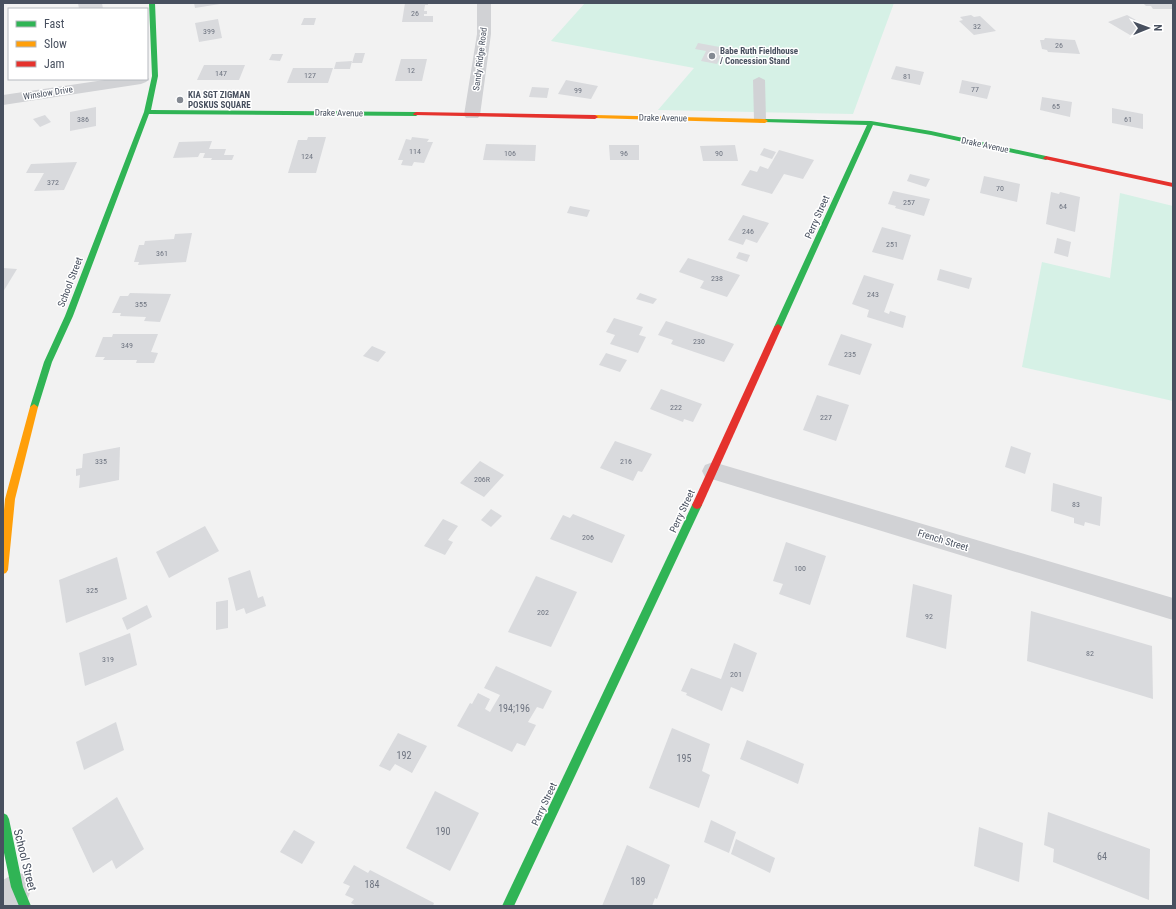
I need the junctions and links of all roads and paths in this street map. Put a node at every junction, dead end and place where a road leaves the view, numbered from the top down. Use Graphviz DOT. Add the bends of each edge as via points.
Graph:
graph roads {
  1 [pos="152,3"];
  2 [pos="484,3"];
  3 [pos="148,78"];
  4 [pos="135,80"];
  5 [pos="759,80"];
  6 [pos="3,100"];
  7 [pos="148,112"];
  8 [pos="472,115"];
  9 [pos="760,120"];
  10 [pos="871,124"];
  11 [pos="1173,185"];
  12 [pos="713,471"];
  13 [pos="3,570"];
  14 [pos="1173,609"];
  15 [pos="3,819"];
  16 [pos="15,898"];
  17 [pos="508,906"];
  1 -- 3 [label="street, School Street"];
  2 -- 8 [label="street, Sandy Ridge Road" via="484,34"];
  3 -- 7 [label="street, School Street"];
  4 -- 6 [label="street, Winslow Drive"];
  5 -- 9 [label="lane"];
  7 -- 8 [label="street, Drake Avenue"];
  7 -- 13 [label="street, School Street" via="69,316 48,362 10,499"];
  8 -- 9 [label="street, Drake Avenue"];
  9 -- 10 [label="street, Drake Avenue"];
  10 -- 11 [label="street, Drake Avenue" via="931,133"];
  10 -- 12 [label="street, Perry Street"];
  12 -- 14 [label="street, French Street"];
  12 -- 17 [label="street, Perry Street"];
  15 -- 16 [label="street, School Street"];
}
